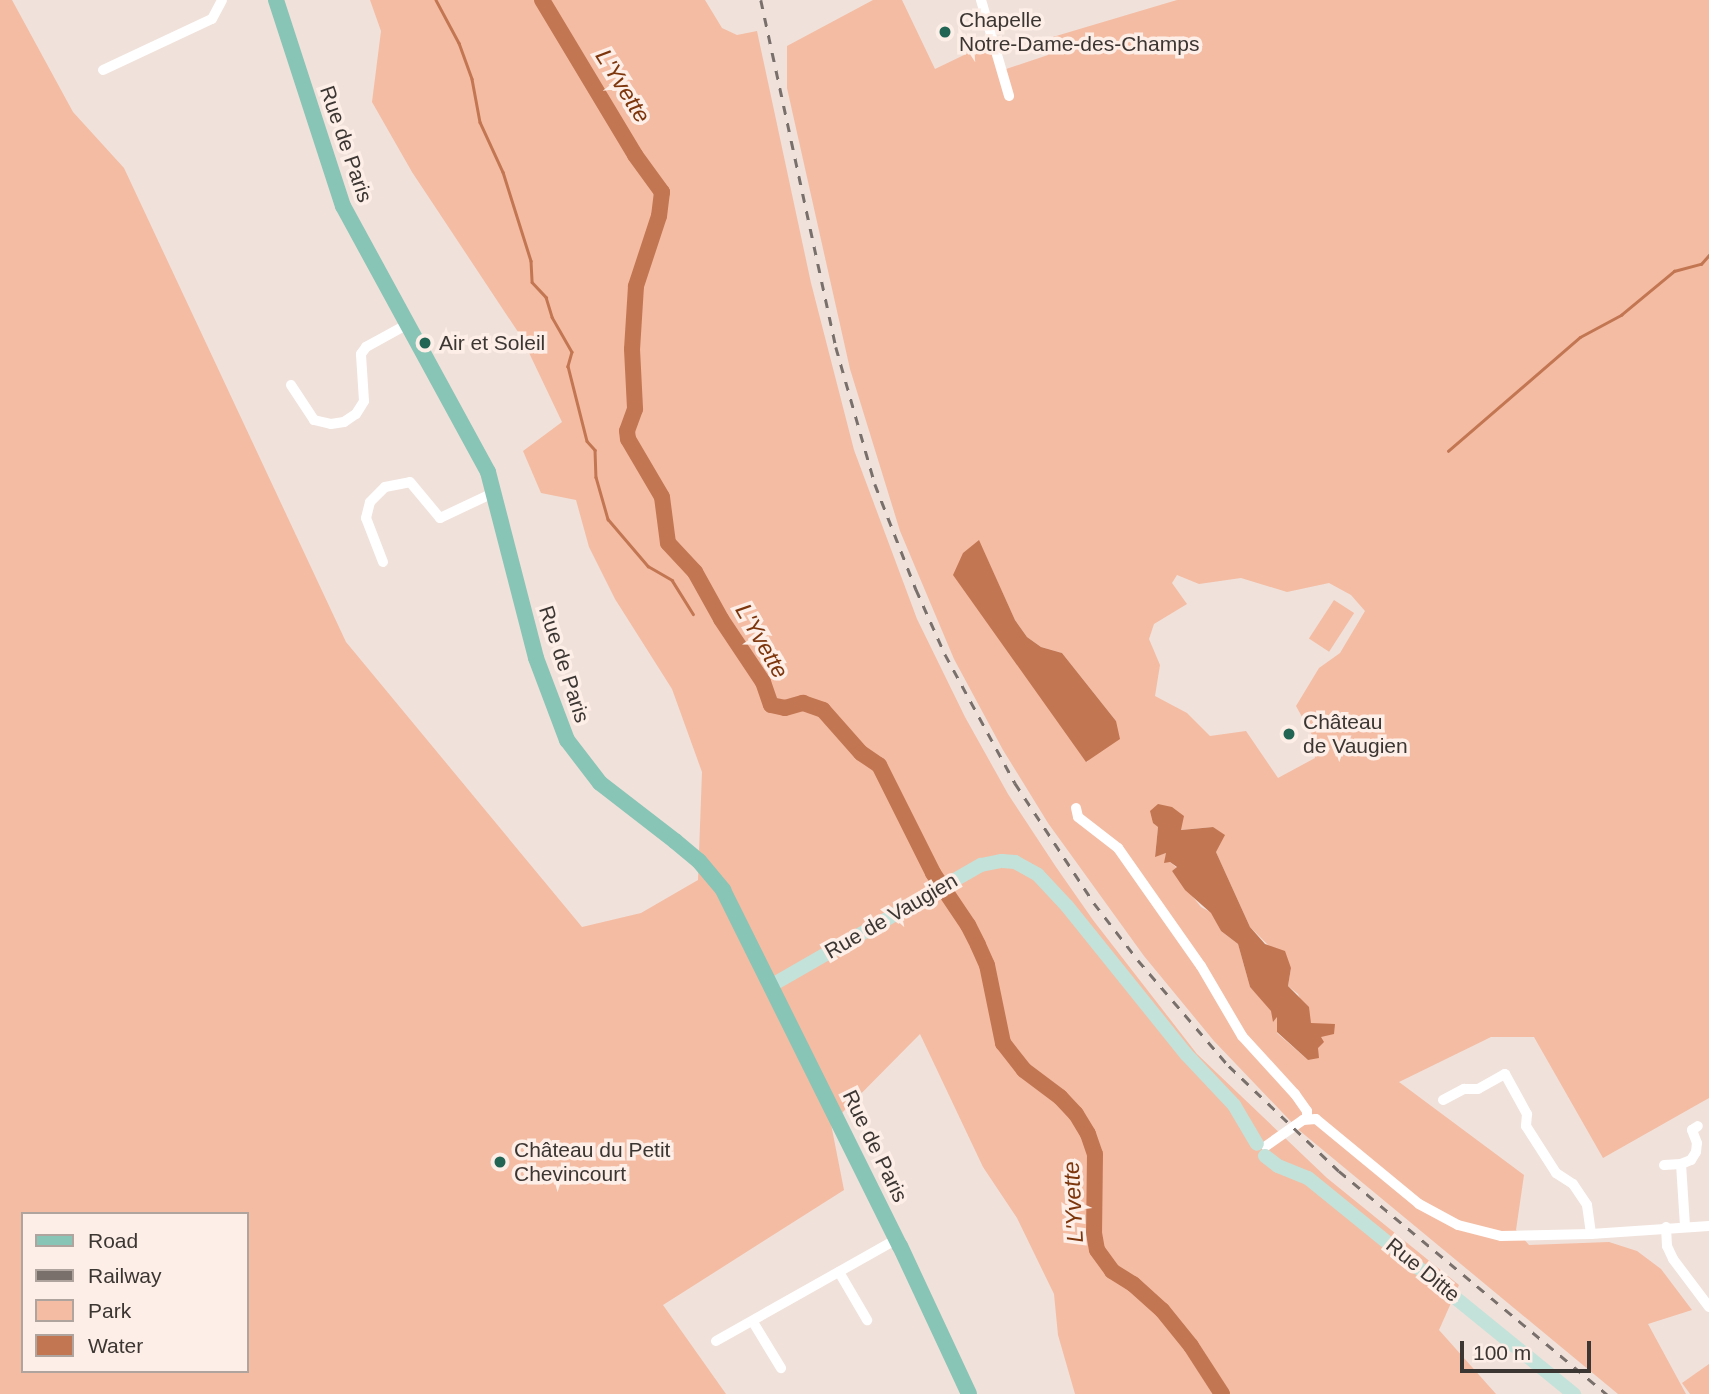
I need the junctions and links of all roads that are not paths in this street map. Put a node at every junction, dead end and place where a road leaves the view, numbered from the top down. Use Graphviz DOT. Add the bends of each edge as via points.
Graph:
graph roads {
  1 [pos="222,0"];
  2 [pos="276,0"];
  3 [pos="981,0"];
  4 [pos="103,71"];
  5 [pos="1009,96"];
  6 [pos="408,324"];
  7 [pos="291,384"];
  8 [pos="495,492"];
  9 [pos="383,562"];
  10 [pos="1076,808"];
  11 [pos="772,985"];
  12 [pos="1443,1100"];
  13 [pos="1307,1119"];
  14 [pos="1698,1126"];
  15 [pos="1263,1149"];
  16 [pos="1681,1164"];
  17 [pos="1664,1165"];
  18 [pos="1685,1226"];
  19 [pos="1709,1226"];
  20 [pos="1666,1227"];
  21 [pos="1591,1234"];
  22 [pos="897,1238"];
  23 [pos="839,1272"];
  24 [pos="1709,1307"];
  25 [pos="867,1320"];
  26 [pos="753,1322"];
  27 [pos="716,1341"];
  28 [pos="781,1368"];
  29 [pos="969,1394"];
  30 [pos="1574,1394"];
  1 -- 4 [label="street" via="212,19"];
  2 -- 6 [label="main road, Rue de Paris" via="343,206"];
  3 -- 5 [label="street"];
  6 -- 7 [label="street" via="361,354 365,401 344,422 313,420"];
  6 -- 8 [label="main road, Rue de Paris" via="474,441"];
  8 -- 9 [label="street" via="440,518 410,482 385,487 370,502 366,518"];
  8 -- 11 [label="main road, Rue de Paris" via="536,658 567,740 600,783 675,841 715,881 740,919"];
  10 -- 13 [label="street" via="1078,817 1118,848 1201,965 1242,1036 1295,1094"];
  11 -- 15 [label="street, Rue de Vaugien" via="981,865 1015,862 1038,875 1068,906 1186,1054 1234,1105"];
  11 -- 22 [label="main road, Rue de Paris"];
  12 -- 21 [label="street" via="1464,1089 1478,1089 1504,1074 1527,1114 1527,1126 1556,1173 1573,1184 1587,1205"];
  13 -- 15 [label="street"];
  13 -- 21 [label="street" via="1321,1122 1419,1204 1458,1225 1501,1236"];
  14 -- 16 [label="street" via="1692,1130 1696,1152"];
  15 -- 30 [label="street, Rue Ditte" via="1278,1166 1308,1178"];
  16 -- 17 [label="street"];
  16 -- 18 [label="street"];
  18 -- 19 [label="street"];
  18 -- 20 [label="street"];
  20 -- 21 [label="street"];
  20 -- 24 [label="street" via="1672,1259"];
  22 -- 23 [label="street"];
  22 -- 29 [label="main road, Rue de Paris"];
  23 -- 25 [label="street"];
  23 -- 26 [label="street"];
  26 -- 27 [label="street"];
  26 -- 28 [label="street"];
}
